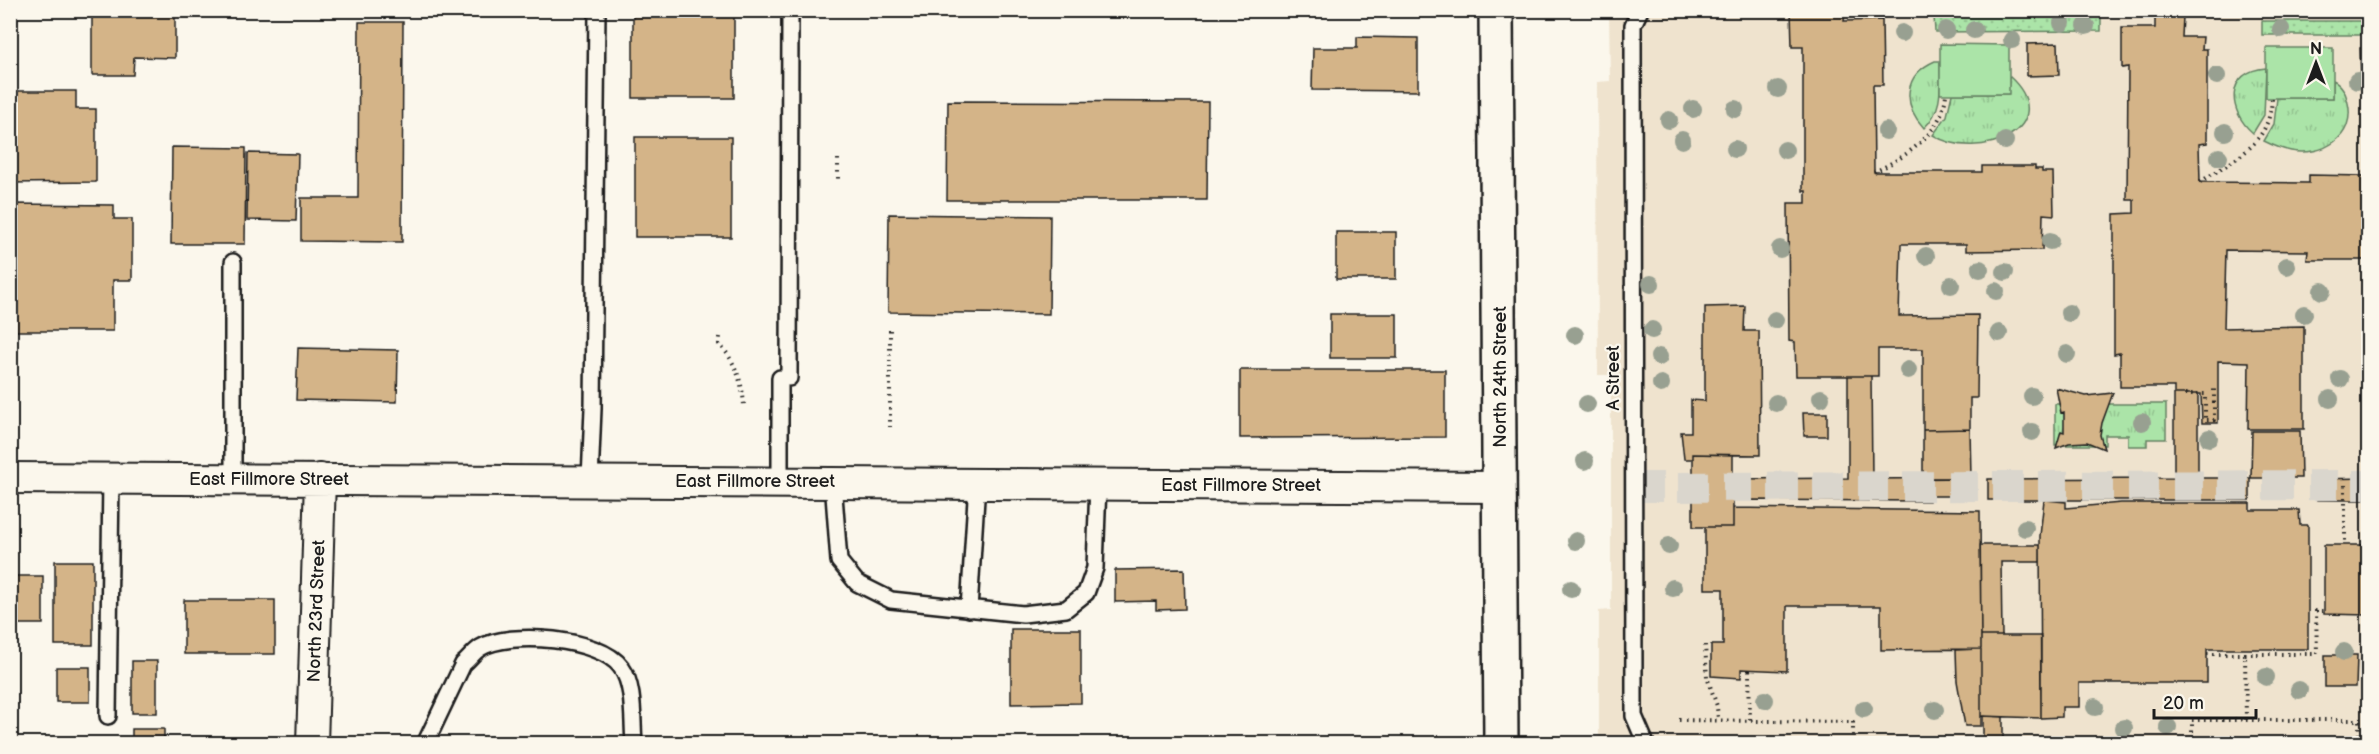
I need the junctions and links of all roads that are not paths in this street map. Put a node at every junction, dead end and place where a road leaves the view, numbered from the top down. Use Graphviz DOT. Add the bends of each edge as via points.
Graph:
graph roads {
  1 [pos="597,10"];
  2 [pos="790,10"];
  3 [pos="1496,10"];
  4 [pos="1640,10"];
  5 [pos="233,262"];
  6 [pos="10,478"];
  7 [pos="111,478"];
  8 [pos="233,479"];
  9 [pos="320,479"];
  10 [pos="590,480"];
  11 [pos="780,482"];
  12 [pos="833,482"];
  13 [pos="977,483"];
  14 [pos="1098,484"];
  15 [pos="1500,487"];
  16 [pos="969,609"];
  17 [pos="108,716"];
  18 [pos="312,744"];
  19 [pos="425,744"];
  20 [pos="634,744"];
  21 [pos="1501,744"];
  22 [pos="1646,744"];
  1 -- 10 [label="lane"];
  2 -- 11 [label="lane"];
  3 -- 15 [label="main road, North 24th Street"];
  4 -- 22 [label="lane, A Street" via="1634,25 1633,611 1634,716"];
  5 -- 8 [label="lane"];
  6 -- 7 [label="street, East Fillmore Street"];
  7 -- 8 [label="street, East Fillmore Street"];
  7 -- 17 [label="lane"];
  8 -- 9 [label="street, East Fillmore Street"];
  9 -- 10 [label="street, East Fillmore Street"];
  9 -- 18 [label="street, North 23rd Street"];
  10 -- 11 [label="street, East Fillmore Street"];
  11 -- 12 [label="street, East Fillmore Street"];
  12 -- 13 [label="street, East Fillmore Street"];
  12 -- 16 [label="lane" via="839,561 857,583 891,600"];
  13 -- 14 [label="street, East Fillmore Street"];
  13 -- 16 [label="lane"];
  14 -- 15 [label="street, East Fillmore Street"];
  14 -- 16 [label="lane" via="1095,568 1086,593 1066,609 1023,614"];
  15 -- 21 [label="main road, North 24th Street"];
  19 -- 20 [label="lane" via="471,656 490,645 531,639 586,646 607,654 620,666 628,680"];
}
